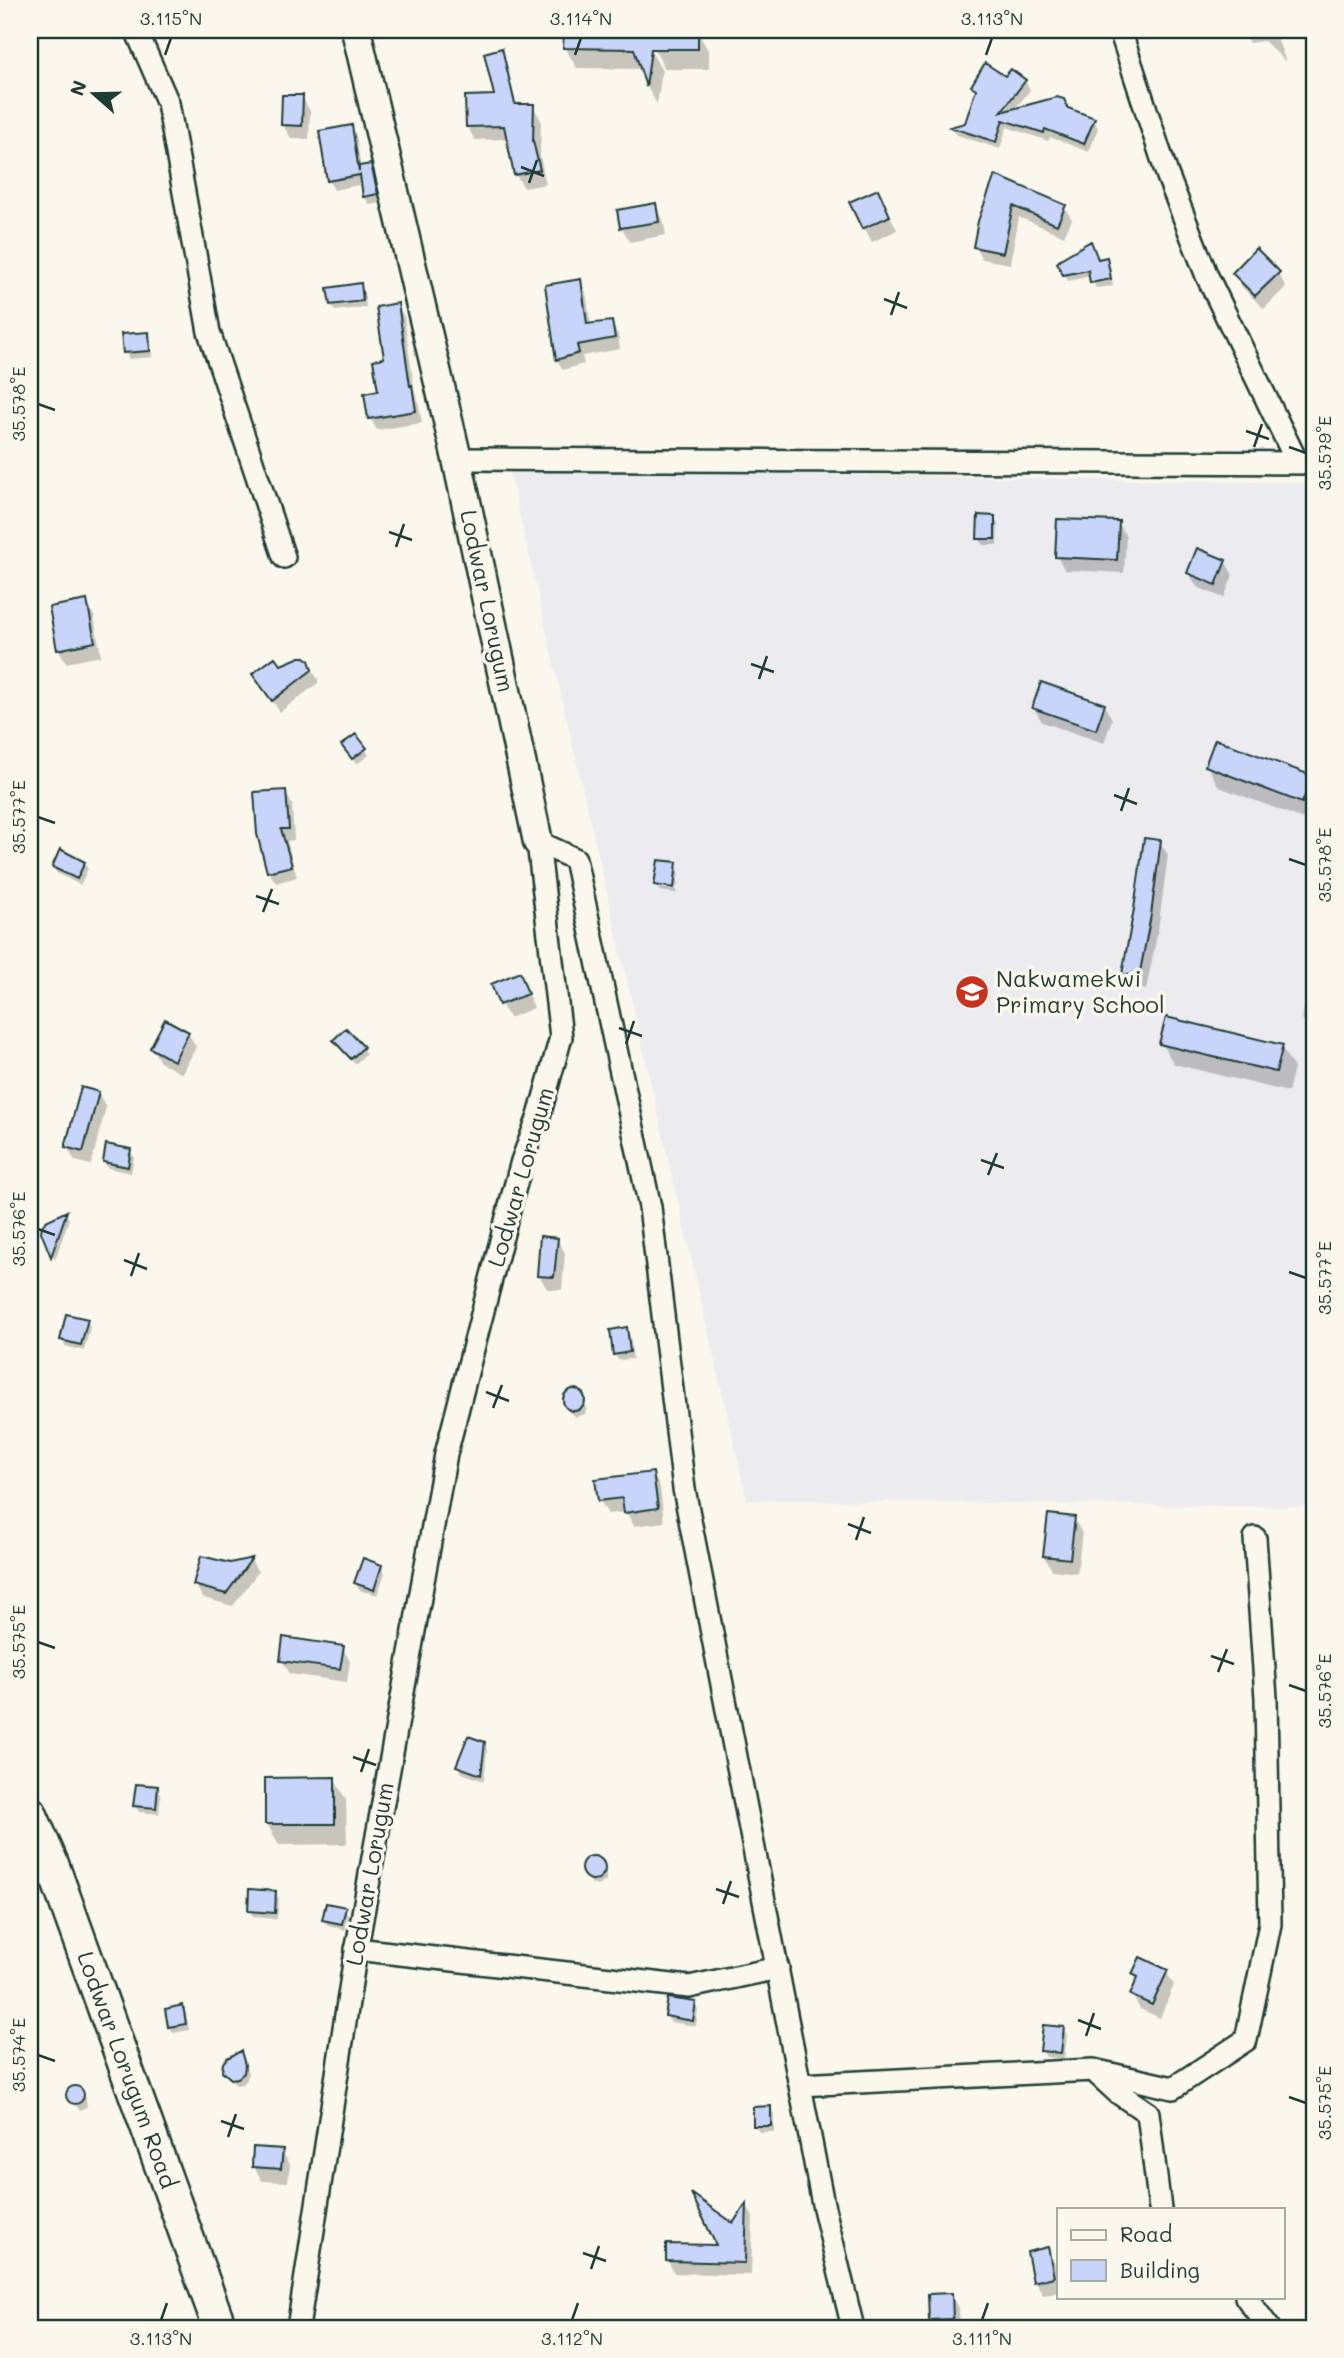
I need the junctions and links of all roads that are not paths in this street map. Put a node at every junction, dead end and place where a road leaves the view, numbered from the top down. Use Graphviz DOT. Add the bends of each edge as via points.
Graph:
graph roads {
  1 [pos="136,30"];
  2 [pos="356,30"];
  3 [pos="1120,30"];
  4 [pos="457,459"];
  5 [pos="1306,463"];
  6 [pos="284,557"];
  7 [pos="538,842"];
  8 [pos="1255,1538"];
  9 [pos="30,1813"];
  10 [pos="356,1949"];
  11 [pos="778,1968"];
  12 [pos="1093,2070"];
  13 [pos="800,2085"];
  14 [pos="1160,2208"];
  15 [pos="1247,2298"];
  16 [pos="220,2328"];
  17 [pos="298,2328"];
  18 [pos="853,2328"];
  19 [pos="1269,2328"];
  1 -- 6 [label="street" via="168,103 209,332"];
  2 -- 4 [label="street, Lodwar Lorugum"];
  3 -- 5 [label="street" via="1202,263"];
  4 -- 5 [label="street"];
  4 -- 7 [label="street, Lodwar Lorugum"];
  7 -- 10 [label="street, Lodwar Lorugum" via="561,1037 522,1161 446,1454"];
  7 -- 11 [label="street" via="575,859 647,1193 684,1489"];
  8 -- 12 [label="street" via="1266,1698 1270,1924 1246,2040 1173,2088"];
  9 -- 16 [label="main road, Lodwar Lorugum Road"];
  10 -- 11 [label="street" via="690,1987"];
  10 -- 17 [label="street, Lodwar Lorugum"];
  11 -- 13 [label="street"];
  12 -- 13 [label="street"];
  12 -- 14 [label="street" via="1148,2113"];
  13 -- 18 [label="street"];
  15 -- 19 [label="street"];
}
